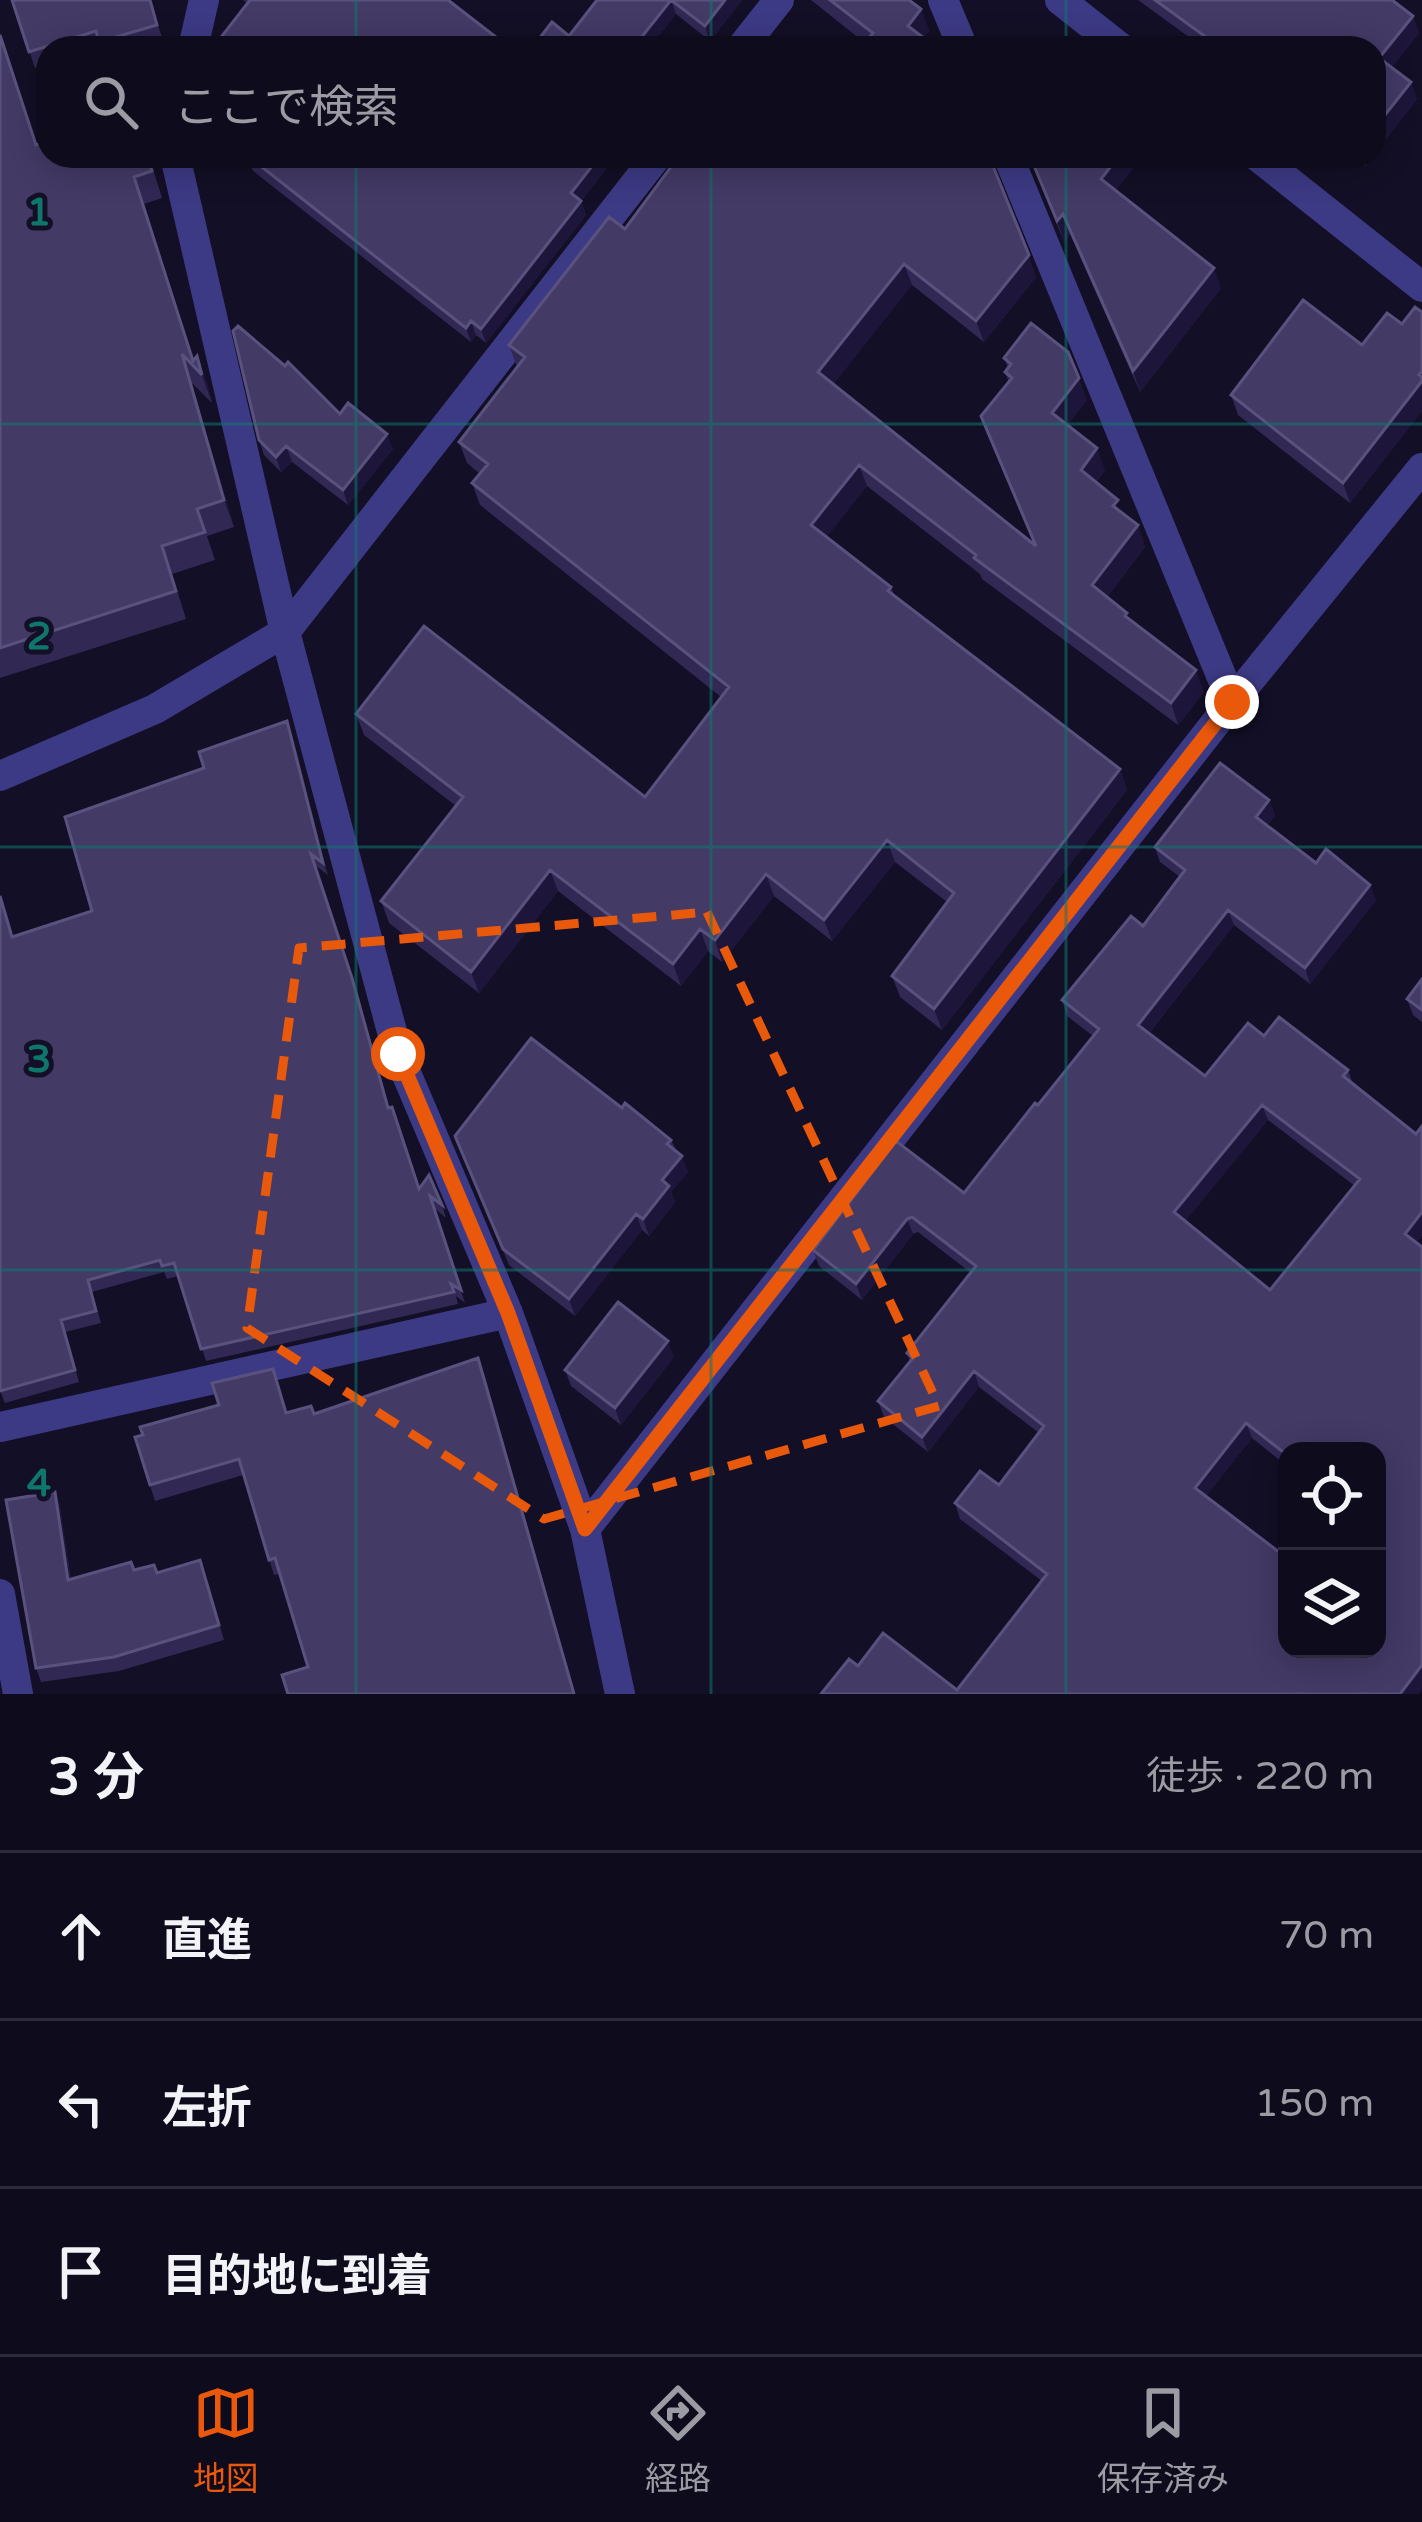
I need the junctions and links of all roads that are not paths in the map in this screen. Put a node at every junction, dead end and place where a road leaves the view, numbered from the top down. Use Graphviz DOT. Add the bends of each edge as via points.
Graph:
graph roads {
  1 [pos="204,0"];
  2 [pos="779,0"];
  3 [pos="943,0"];
  4 [pos="1060,0"];
  5 [pos="196,36"];
  6 [pos="750,36"];
  7 [pos="958,36"];
  8 [pos="1106,36"];
  9 [pos="178,168"];
  10 [pos="648,168"];
  11 [pos="1012,168"];
  12 [pos="1272,168"];
  13 [pos="1422,287"];
  14 [pos="1422,468"];
  15 [pos="285,632"];
  16 [pos="1232,702"];
  17 [pos="0,776"];
  18 [pos="508,1313"];
  19 [pos="0,1427"];
  20 [pos="585,1529"];
  21 [pos="1,1602"];
  22 [pos="18,1694"];
  23 [pos="620,1694"];
  1 -- 5 [label="street"];
  2 -- 6 [label="street"];
  3 -- 7 [label="street"];
  4 -- 8 [label="street"];
  9 -- 15 [label="street"];
  10 -- 15 [label="street"];
  11 -- 16 [label="street"];
  12 -- 13 [label="street"];
  14 -- 16 [label="street"];
  15 -- 17 [label="street" via="155,709"];
  15 -- 18 [label="street" via="398,1054"];
  16 -- 20 [label="street"];
  18 -- 19 [label="street"];
  18 -- 20 [label="street"];
  20 -- 23 [label="street"];
  21 -- 22 [label="street"];
}
